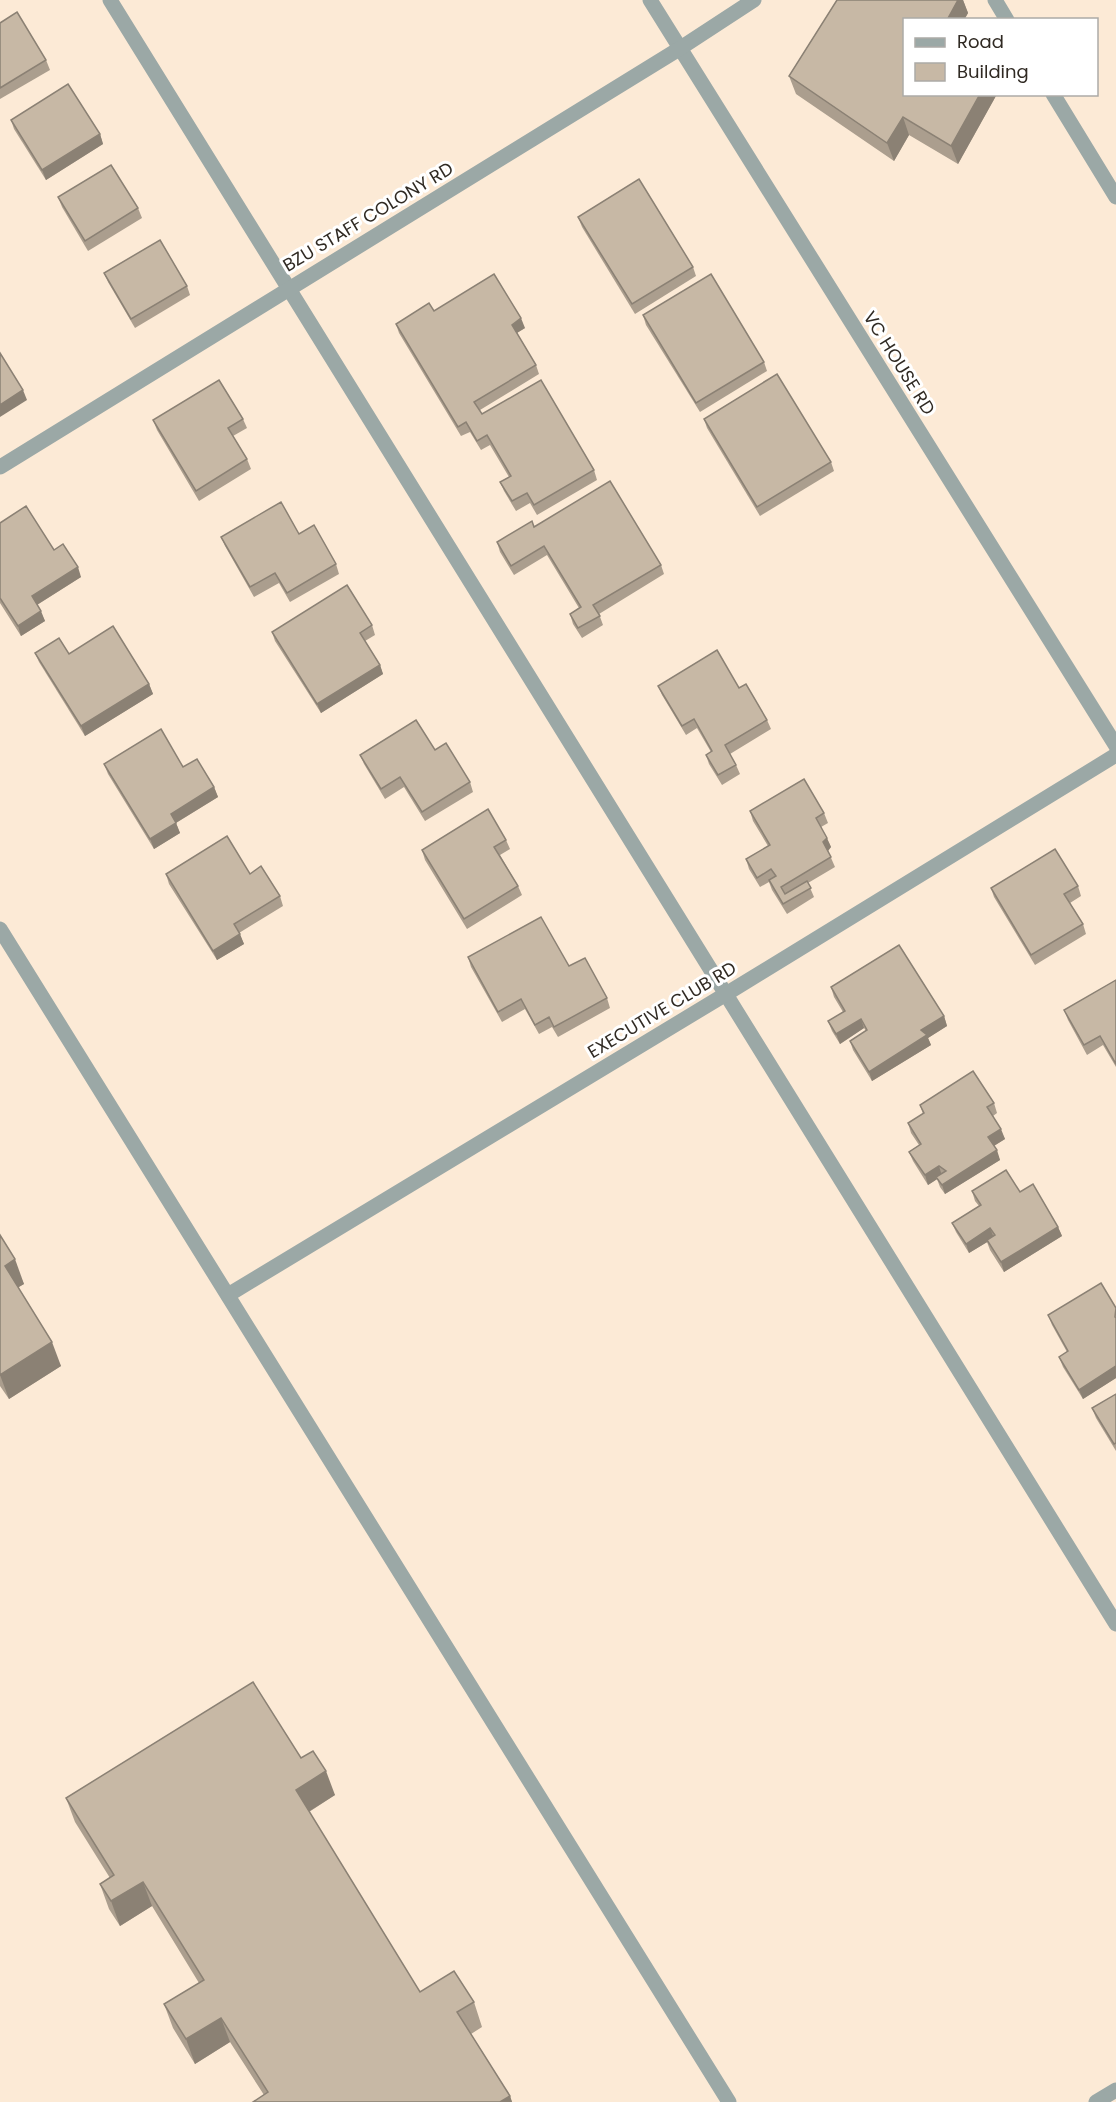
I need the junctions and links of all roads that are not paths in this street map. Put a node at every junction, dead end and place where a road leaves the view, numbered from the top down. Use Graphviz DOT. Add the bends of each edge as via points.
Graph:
graph roads {
  1 [pos="110,0"];
  2 [pos="650,0"];
  3 [pos="754,0"];
  4 [pos="995,0"];
  5 [pos="1006,18"];
  6 [pos="679,50"];
  7 [pos="1054,96"];
  8 [pos="1116,196"];
  9 [pos="289,289"];
  10 [pos="0,466"];
  11 [pos="1116,746"];
  12 [pos="1116,755"];
  13 [pos="0,929"];
  14 [pos="726,994"];
  15 [pos="228,1295"];
  16 [pos="1116,1624"];
  17 [pos="1116,2090"];
  18 [pos="729,2102"];
  19 [pos="1096,2102"];
  1 -- 9 [label="street"];
  2 -- 6 [label="street, VC HOUSE RD"];
  3 -- 6 [label="street, BZU STAFF COLONY RD"];
  4 -- 5 [label="street"];
  6 -- 9 [label="street, BZU STAFF COLONY RD"];
  6 -- 11 [label="street, VC HOUSE RD"];
  7 -- 8 [label="street"];
  9 -- 10 [label="street, BZU STAFF COLONY RD"];
  9 -- 14 [label="street"];
  12 -- 14 [label="street, EXECUTIVE CLUB RD"];
  13 -- 15 [label="street"];
  14 -- 15 [label="street, EXECUTIVE CLUB RD"];
  14 -- 16 [label="street"];
  15 -- 18 [label="street"];
  17 -- 19 [label="street"];
}
